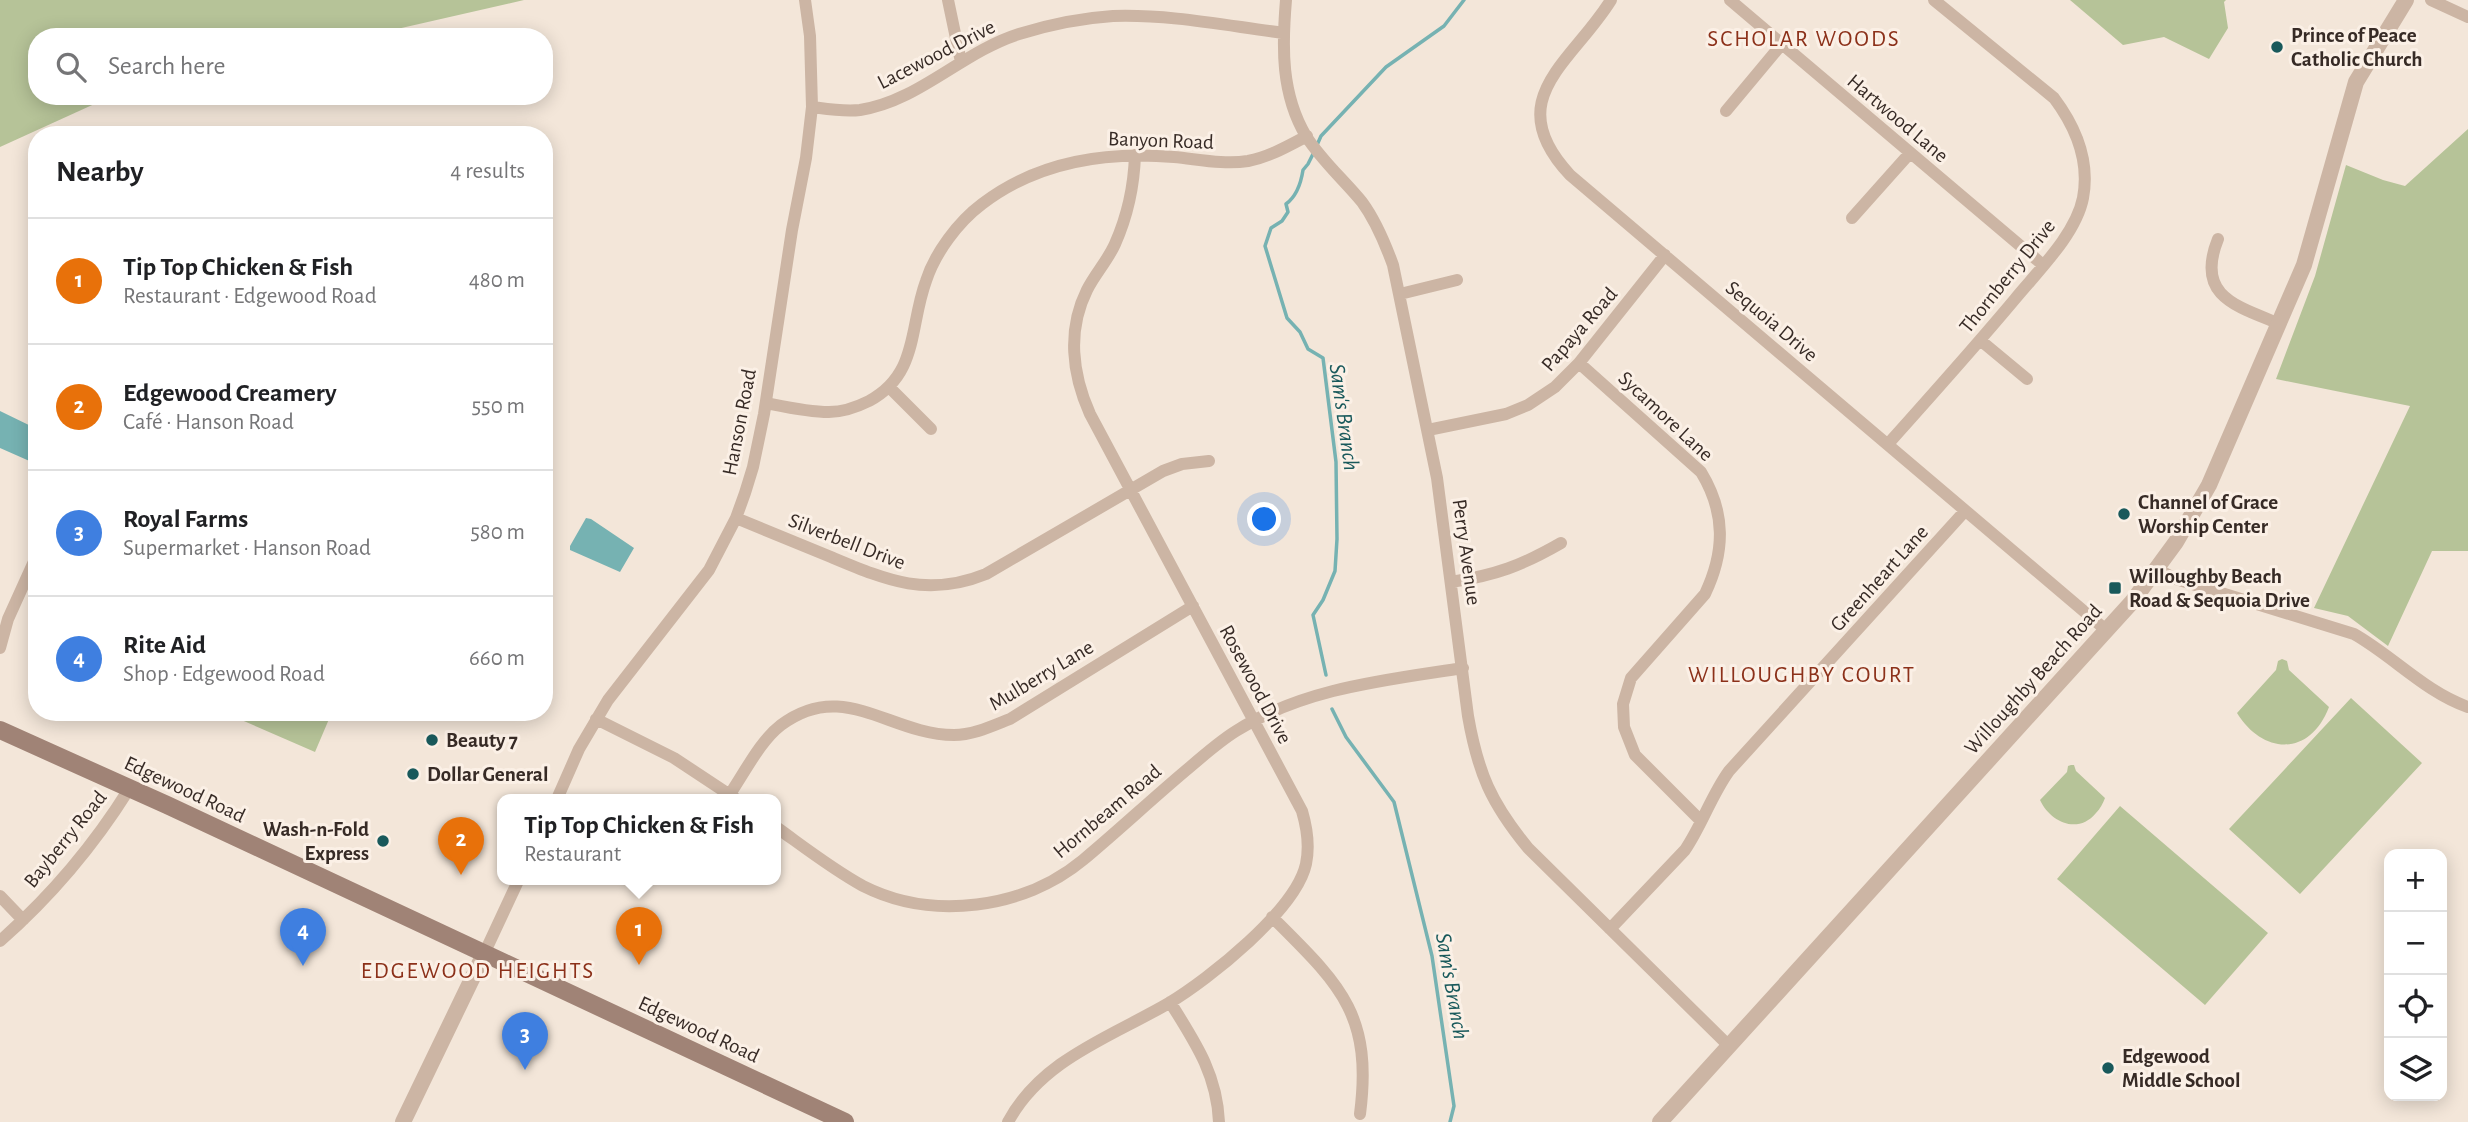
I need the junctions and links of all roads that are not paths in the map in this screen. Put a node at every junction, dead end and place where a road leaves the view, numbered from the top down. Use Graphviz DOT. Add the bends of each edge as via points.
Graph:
graph roads {
  1 [pos="805,0"];
  2 [pos="948,0"];
  3 [pos="1286,0"];
  4 [pos="1611,0"];
  5 [pos="1730,0"];
  6 [pos="1934,0"];
  7 [pos="2406,0"];
  8 [pos="2431,0"];
  9 [pos="2468,17"];
  10 [pos="1284,33"];
  11 [pos="1781,45"];
  12 [pos="961,62"];
  13 [pos="812,107"];
  14 [pos="1726,111"];
  15 [pos="1307,136"];
  16 [pos="1910,153"];
  17 [pos="1135,155"];
  18 [pos="1852,218"];
  19 [pos="2218,239"];
  20 [pos="1665,255"];
  21 [pos="2043,265"];
  22 [pos="1457,281"];
  23 [pos="1400,294"];
  24 [pos="2280,324"];
  25 [pos="1980,340"];
  26 [pos="1579,363"];
  27 [pos="2027,379"];
  28 [pos="889,387"];
  29 [pos="766,403"];
  30 [pos="931,429"];
  31 [pos="1428,430"];
  32 [pos="1888,444"];
  33 [pos="1209,461"];
  34 [pos="1131,489"];
  35 [pos="1965,511"];
  36 [pos="736,518"];
  37 [pos="1560,543"];
  38 [pos="2157,569"];
  39 [pos="28,575"];
  40 [pos="1451,582"];
  41 [pos="1193,606"];
  42 [pos="2106,631"];
  43 [pos="0,648"];
  44 [pos="1463,668"];
  45 [pos="2468,707"];
  46 [pos="596,719"];
  47 [pos="1254,721"];
  48 [pos="0,730"];
  49 [pos="129,789"];
  50 [pos="559,794"];
  51 [pos="731,794"];
  52 [pos="735,794"];
  53 [pos="1701,821"];
  54 [pos="781,831"];
  55 [pos="516,885"];
  56 [pos="0,896"];
  57 [pos="1272,917"];
  58 [pos="23,920"];
  59 [pos="1610,929"];
  60 [pos="0,941"];
  61 [pos="484,954"];
  62 [pos="1170,1002"];
  63 [pos="1729,1046"];
  64 [pos="1360,1114"];
  65 [pos="403,1122"];
  66 [pos="845,1122"];
  67 [pos="1008,1122"];
  68 [pos="1219,1122"];
  69 [pos="1660,1122"];
  1 -- 13 [label="street, Hanson Road"];
  2 -- 12 [label="street"];
  3 -- 10 [label="street, Perry Avenue"];
  4 -- 20 [label="street, Sequoia Drive" via="1549,82 1540,115 1543,132 1554,158 1570,175"];
  5 -- 11 [label="street, Hartwood Lane"];
  6 -- 21 [label="street, Thornberry Drive" via="2054,98 2076,135 2084,169 2083,197 2072,226"];
  7 -- 24 [label="street, Willoughby Beach Road" via="2356,82 2313,237"];
  8 -- 9 [label="street"];
  10 -- 12 [label="street, Lacewood Drive" via="1114,16 1018,34"];
  10 -- 15 [label="street, Perry Avenue" via="1284,70"];
  11 -- 14 [label="street"];
  11 -- 16 [label="street, Hartwood Lane"];
  12 -- 13 [label="street, Lacewood Drive" via="878,106 858,110"];
  13 -- 29 [label="street, Hanson Road"];
  15 -- 17 [label="street, Banyon Road" via="1268,156 1246,161"];
  15 -- 23 [label="street, Perry Avenue" via="1363,204 1393,265"];
  16 -- 18 [label="street"];
  16 -- 21 [label="street, Hartwood Lane"];
  17 -- 28 [label="street, Banyon Road" via="1096,157 1051,168 1001,190 979,206 935,260 922,293 911,351"];
  17 -- 34 [label="street, Rosewood Drive" via="1125,216 1115,245 1081,304 1074,343 1084,400"];
  19 -- 24 [label="street" via="2210,270 2220,294 2227,302"];
  20 -- 26 [label="street, Papaya Road"];
  20 -- 32 [label="street, Sequoia Drive"];
  21 -- 25 [label="street, Thornberry Drive"];
  22 -- 23 [label="street"];
  23 -- 31 [label="street, Perry Avenue"];
  24 -- 38 [label="street, Willoughby Beach Road" via="2209,485"];
  25 -- 27 [label="street"];
  25 -- 32 [label="street, Thornberry Drive"];
  26 -- 31 [label="street, Papaya Road" via="1528,405 1480,421"];
  26 -- 53 [label="street, Sycamore Lane" via="1701,472 1719,515 1721,547 1712,579 1631,678 1623,704 1624,727 1635,755"];
  28 -- 29 [label="street, Banyon Road" via="845,411"];
  28 -- 30 [label="street"];
  29 -- 36 [label="street, Hanson Road" via="753,467"];
  31 -- 40 [label="street, Perry Avenue"];
  32 -- 35 [label="street, Sequoia Drive"];
  33 -- 34 [label="street, Silverbell Drive" via="1182,464"];
  34 -- 36 [label="street, Silverbell Drive" via="986,574 950,585 886,580"];
  34 -- 41 [label="street, Rosewood Drive"];
  35 -- 42 [label="street, Sequoia Drive"];
  35 -- 53 [label="street, Greenheart Lane" via="1729,771"];
  36 -- 46 [label="street, Hanson Road" via="704,578"];
  37 -- 40 [label="street" via="1499,573"];
  38 -- 42 [label="street, Willoughby Beach Road"];
  38 -- 45 [label="street" via="2176,579 2354,634 2427,685"];
  39 -- 43 [label="street"];
  40 -- 44 [label="street, Perry Avenue"];
  41 -- 47 [label="street, Rosewood Drive"];
  41 -- 52 [label="street, Mulberry Lane" via="1010,719 985,729 955,735 927,733 838,705 800,713 779,726"];
  42 -- 63 [label="street, Willoughby Beach Road"];
  44 -- 47 [label="street, Hornbeam Road" via="1328,691"];
  44 -- 59 [label="street, Perry Avenue" via="1475,753 1490,794 1528,849"];
  46 -- 50 [label="street, Hanson Road"];
  46 -- 51 [label="street" via="674,758"];
  47 -- 54 [label="street, Hornbeam Road" via="1223,740 1080,862 1027,892 991,902 935,905 898,899 865,887"];
  47 -- 57 [label="street, Rosewood Drive" via="1302,811 1309,849 1306,866 1290,896"];
  48 -- 49 [label="main road, Edgewood Road"];
  49 -- 58 [label="street, Bayberry Road" via="80,858"];
  49 -- 61 [label="main road, Edgewood Road"];
  53 -- 59 [label="street, Greenheart Lane" via="1685,850"];
  55 -- 61 [label="street"];
  56 -- 58 [label="street"];
  57 -- 62 [label="street, Rosewood Drive" via="1258,934"];
  57 -- 64 [label="street" via="1336,984 1350,1009 1364,1071"];
  58 -- 60 [label="street, Bayberry Road"];
  59 -- 63 [label="street, Perry Avenue"];
  61 -- 65 [label="street"];
  61 -- 66 [label="main road, Edgewood Road"];
  62 -- 67 [label="street, Rosewood Drive" via="1072,1055 1029,1090"];
  62 -- 68 [label="street" via="1209,1069"];
  63 -- 69 [label="street, Willoughby Beach Road"];
}
